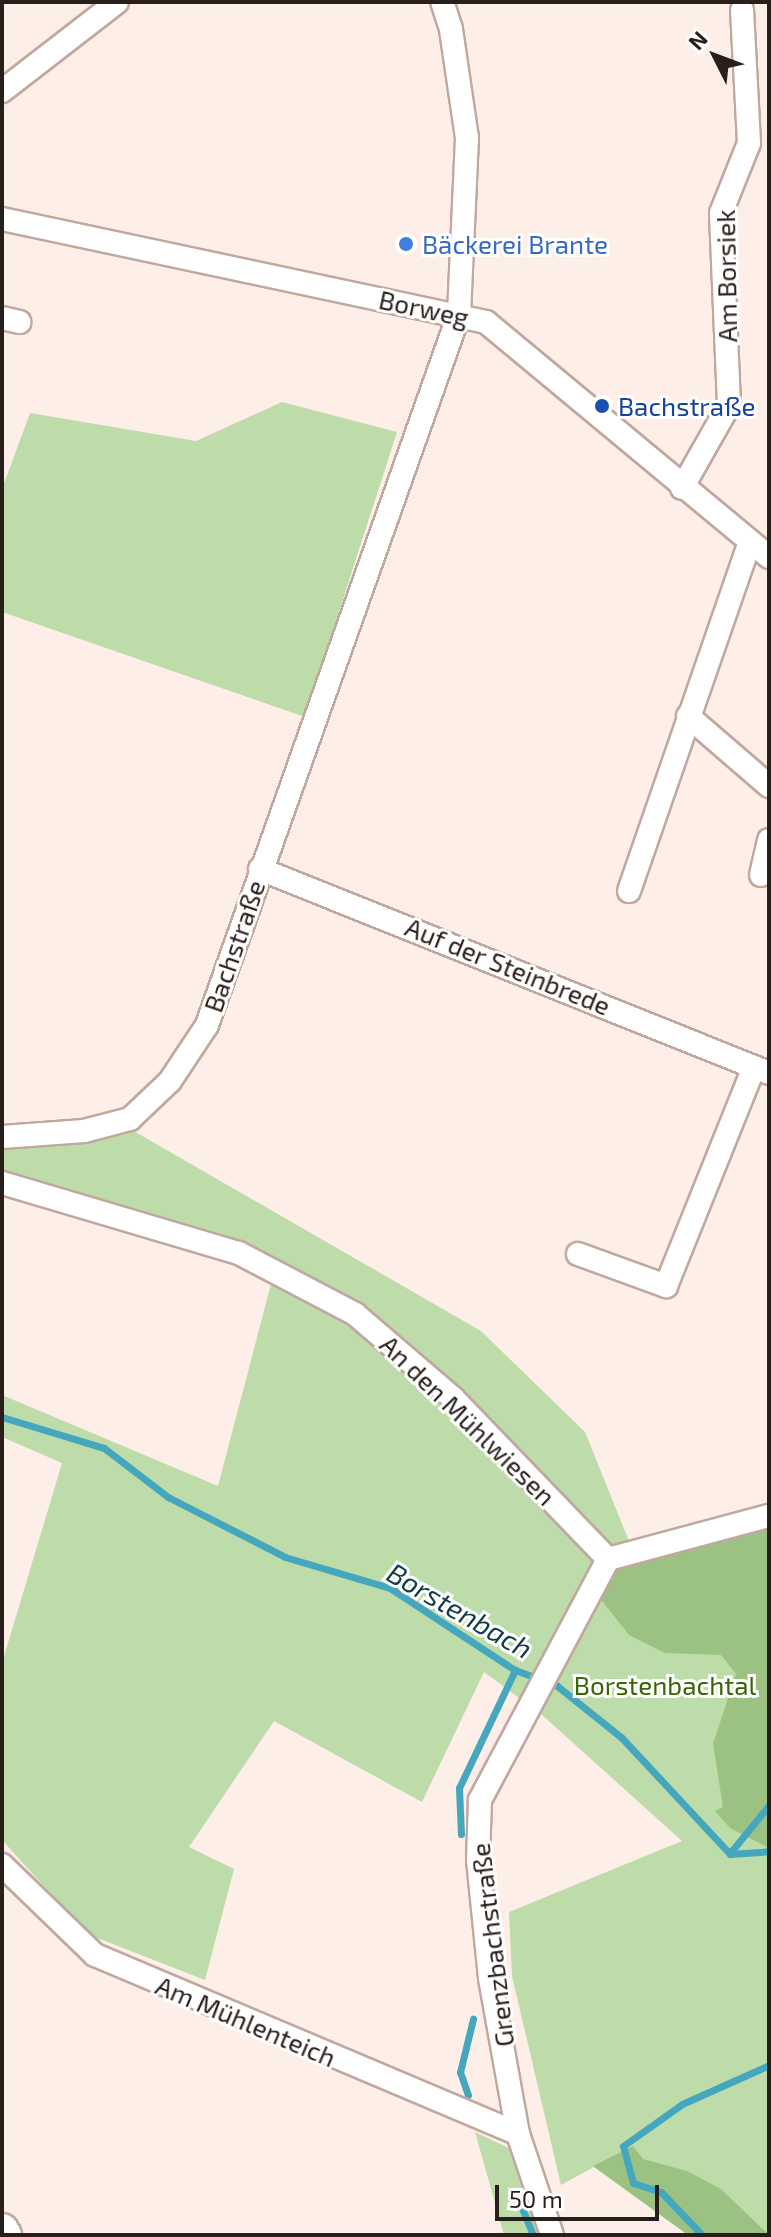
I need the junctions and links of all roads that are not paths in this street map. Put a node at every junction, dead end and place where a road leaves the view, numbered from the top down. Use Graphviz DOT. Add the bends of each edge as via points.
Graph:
graph roads {
  1 [pos="117,2"];
  2 [pos="442,2"];
  3 [pos="742,10"];
  4 [pos="2,91"];
  5 [pos="2,219"];
  6 [pos="459,314"];
  7 [pos="682,488"];
  8 [pos="750,542"];
  9 [pos="769,557"];
  10 [pos="688,716"];
  11 [pos="769,786"];
  12 [pos="769,840"];
  13 [pos="260,869"];
  14 [pos="761,875"];
  15 [pos="629,891"];
  16 [pos="761,1070"];
  17 [pos="2,1137"];
  18 [pos="2,1183"];
  19 [pos="578,1254"];
  20 [pos="769,1516"];
  21 [pos="608,1559"];
  22 [pos="2,1865"];
  23 [pos="518,2134"];
  24 [pos="552,2235"];
  1 -- 4 [label="street"];
  2 -- 6 [label="street, Bachstraße" via="467,138"];
  3 -- 7 [label="street, Am Borsiek" via="749,143 721,213 729,405"];
  5 -- 6 [label="street, Borweg"];
  6 -- 7 [label="street, Borweg" via="486,322"];
  6 -- 13 [label="street, Bachstraße"];
  7 -- 8 [label="street, Borweg"];
  8 -- 9 [label="street, Borweg"];
  8 -- 10 [label="street"];
  10 -- 11 [label="street"];
  10 -- 15 [label="street"];
  12 -- 14 [label="street"];
  13 -- 16 [label="street, Auf der Steinbrede"];
  13 -- 17 [label="street, Bachstraße" via="207,1025 170,1081 130,1119 84,1131"];
  16 -- 19 [label="street, Auf der Steinbrede" via="666,1286"];
  18 -- 21 [label="street, An den Mühlwiesen" via="239,1253 355,1314 453,1398"];
  20 -- 21 [label="street"];
  21 -- 23 [label="street, Grenzbachstraße" via="480,1800 478,1860 490,1978"];
  22 -- 23 [label="street, Am Mühlenteich" via="95,1955"];
  23 -- 24 [label="street, Grenzbachstraße"];
}
